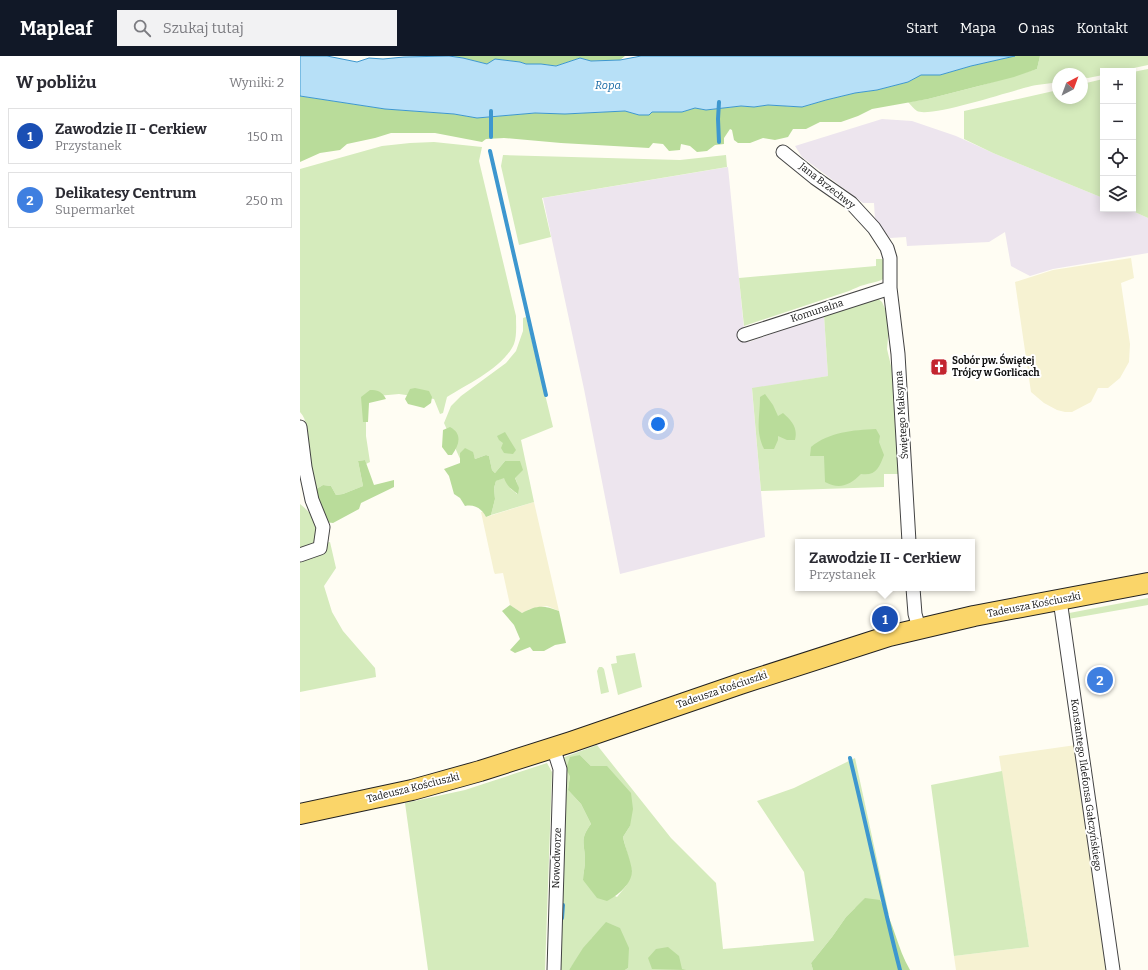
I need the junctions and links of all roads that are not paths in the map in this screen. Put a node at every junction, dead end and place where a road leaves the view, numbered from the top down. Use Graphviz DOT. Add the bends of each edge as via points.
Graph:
graph roads {
  1 [pos="783,152"];
  2 [pos="890,288"];
  3 [pos="744,335"];
  4 [pos="300,427"];
  5 [pos="909,539"];
  6 [pos="300,555"];
  7 [pos="1148,583"];
  8 [pos="913,591"];
  9 [pos="1060,600"];
  10 [pos="919,628"];
  11 [pos="553,747"];
  12 [pos="300,814"];
  13 [pos="554,970"];
  14 [pos="1113,970"];
  1 -- 2 [label="street, Jana Brzechwy" via="851,203 874,228 887,248 890,258"];
  2 -- 3 [label="street, Komunalna"];
  2 -- 5 [label="street, Świętego Maksyma" via="898,354"];
  4 -- 6 [label="street" via="312,500 323,527 320,548"];
  7 -- 9 [label="main road, Tadeusza Kościuszki"];
  8 -- 10 [label="street"];
  9 -- 10 [label="main road, Tadeusza Kościuszki"];
  9 -- 14 [label="street, Konstantego Ildefonsa Gałczyńskiego"];
  10 -- 11 [label="main road, Tadeusza Kościuszki" via="865,643"];
  11 -- 12 [label="main road, Tadeusza Kościuszki" via="412,790"];
  11 -- 13 [label="street, Nowodworze" via="560,769"];
}
